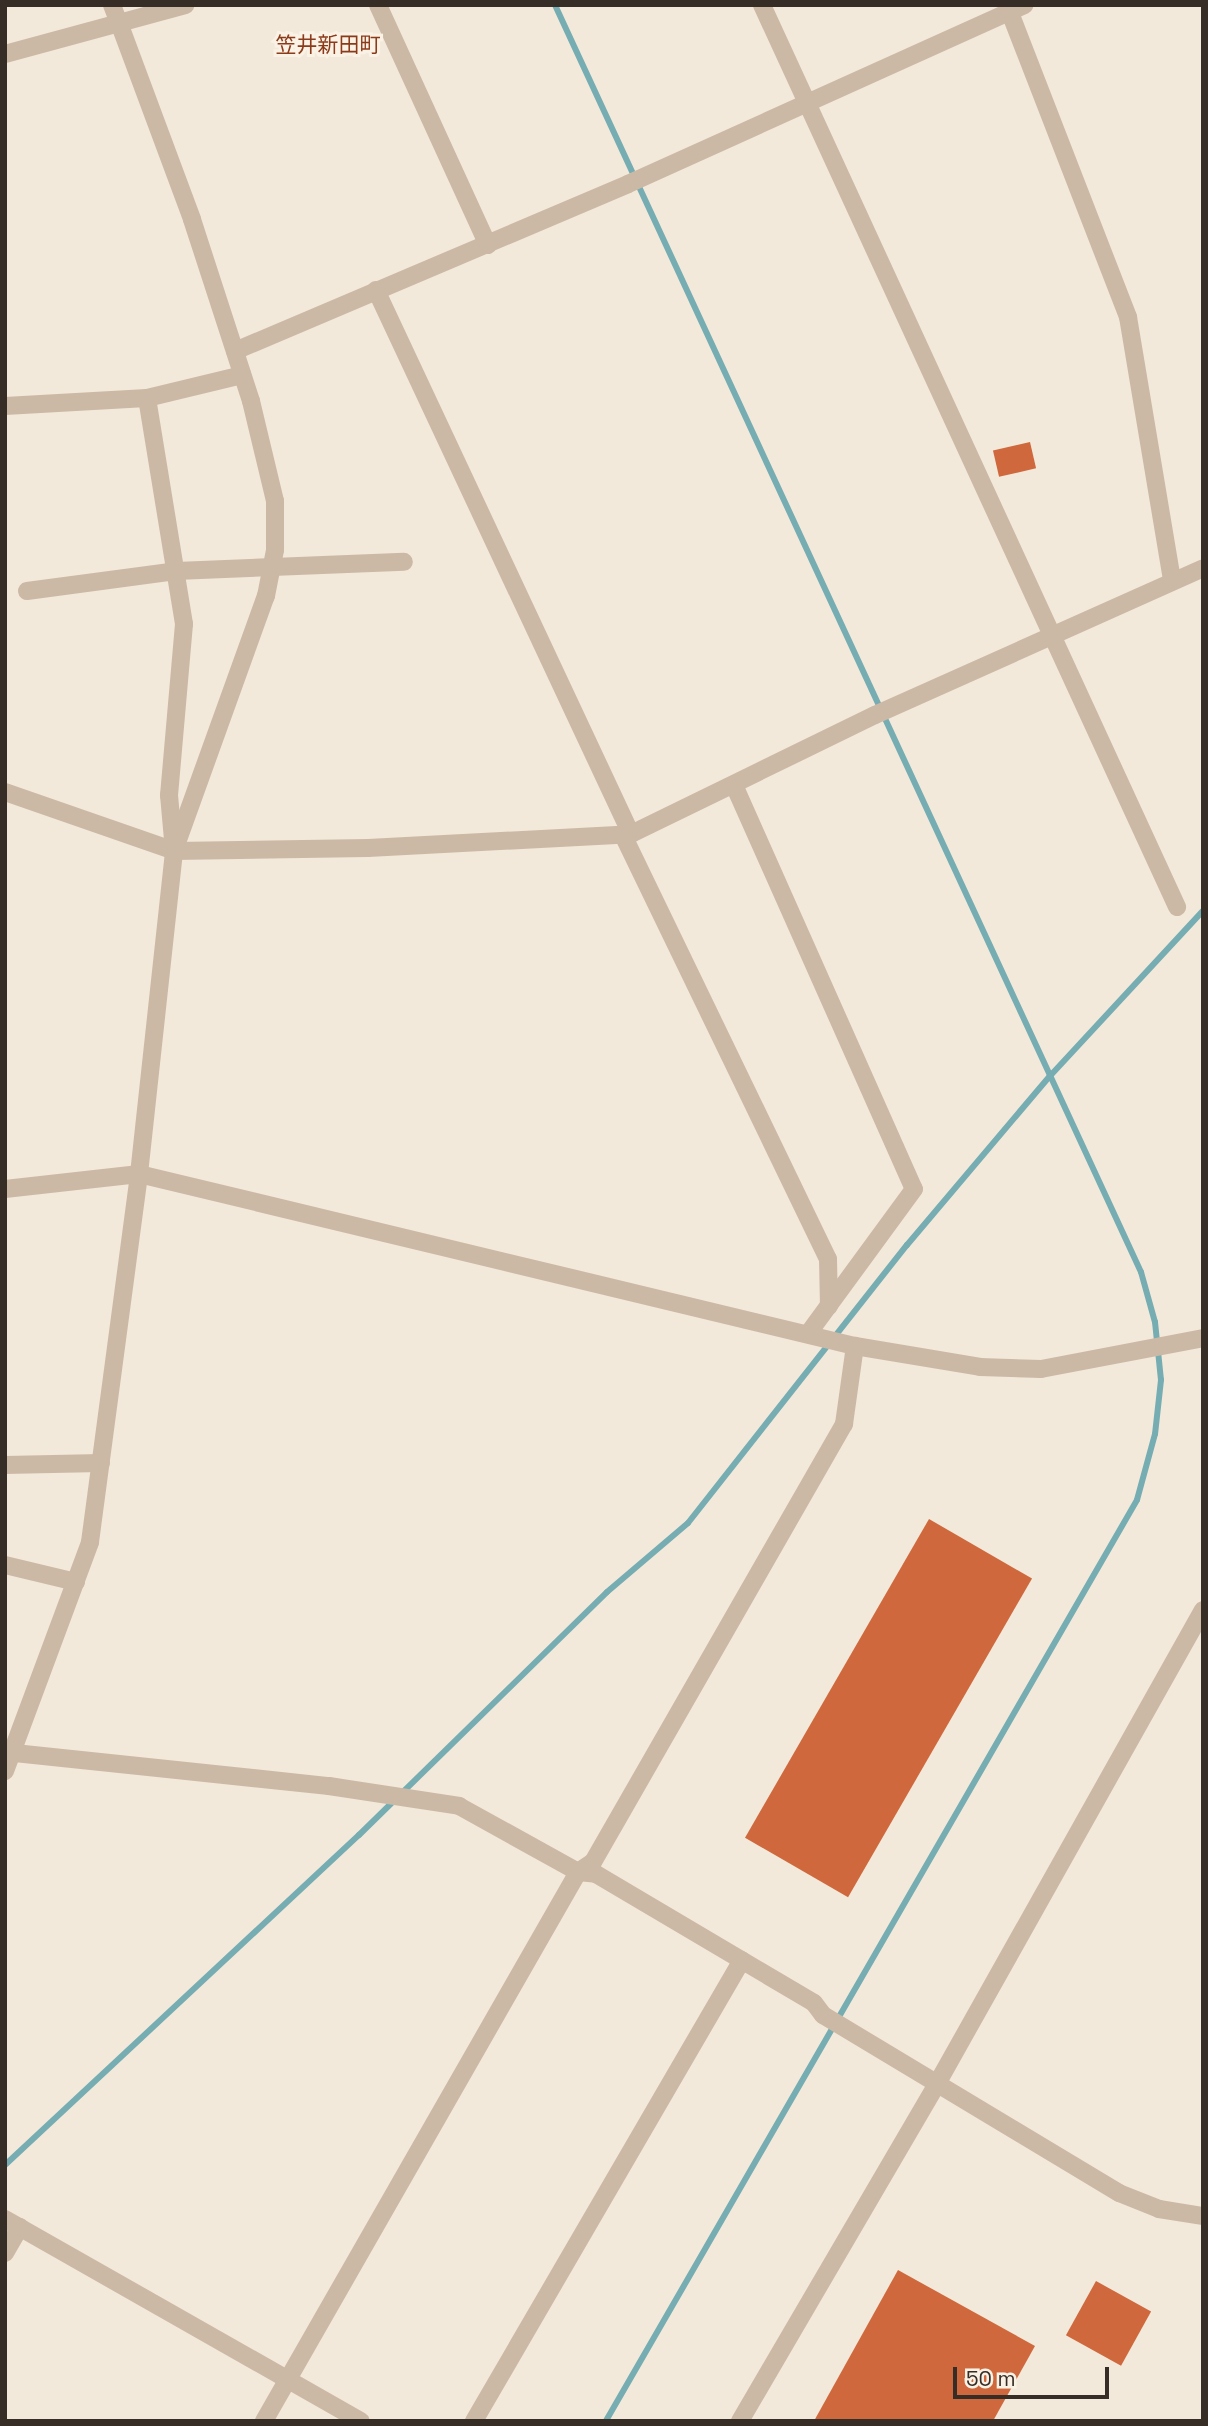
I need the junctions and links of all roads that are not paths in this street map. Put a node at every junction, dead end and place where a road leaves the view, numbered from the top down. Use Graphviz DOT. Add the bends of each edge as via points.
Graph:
graph roads {
  1 [pos="112,5"];
  2 [pos="185,5"];
  3 [pos="378,5"];
  4 [pos="762,5"];
  5 [pos="1014,7"];
  6 [pos="119,23"];
  7 [pos="5,54"];
  8 [pos="808,103"];
  9 [pos="488,244"];
  10 [pos="376,290"];
  11 [pos="234,351"];
  12 [pos="242,375"];
  13 [pos="147,398"];
  14 [pos="5,406"];
  15 [pos="404,562"];
  16 [pos="271,568"];
  17 [pos="1203,568"];
  18 [pos="176,571"];
  19 [pos="1172,580"];
  20 [pos="27,591"];
  21 [pos="1051,633"];
  22 [pos="734,785"];
  23 [pos="5,792"];
  24 [pos="627,835"];
  25 [pos="174,851"];
  26 [pos="1177,907"];
  27 [pos="139,1174"];
  28 [pos="5,1189"];
  29 [pos="829,1306"];
  30 [pos="812,1336"];
  31 [pos="1203,1338"];
  32 [pos="851,1345"];
  33 [pos="101,1463"];
  34 [pos="5,1465"];
  35 [pos="5,1565"];
  36 [pos="76,1582"];
  37 [pos="1203,1610"];
  38 [pos="9,1752"];
  39 [pos="5,1770"];
  40 [pos="578,1872"];
  41 [pos="741,1960"];
  42 [pos="938,2082"];
  43 [pos="1203,2216"];
  44 [pos="13,2223"];
  45 [pos="5,2253"];
  46 [pos="287,2379"];
  47 [pos="264,2421"];
  48 [pos="361,2421"];
  49 [pos="474,2421"];
  50 [pos="740,2421"];
  1 -- 6 [label="street"];
  2 -- 6 [label="street"];
  3 -- 9 [label="street"];
  4 -- 8 [label="street"];
  5 -- 8 [label="street"];
  5 -- 19 [label="street" via="1128,317"];
  6 -- 7 [label="street"];
  6 -- 11 [label="street" via="158,122"];
  8 -- 9 [label="street"];
  8 -- 21 [label="street"];
  9 -- 10 [label="street"];
  10 -- 11 [label="street"];
  10 -- 24 [label="street"];
  11 -- 12 [label="street"];
  12 -- 13 [label="street"];
  12 -- 16 [label="street" via="275,501"];
  13 -- 14 [label="street"];
  13 -- 18 [label="street"];
  15 -- 16 [label="street"];
  16 -- 18 [label="street"];
  16 -- 25 [label="street" via="266,596"];
  17 -- 19 [label="street"];
  18 -- 20 [label="street"];
  18 -- 25 [label="street" via="184,624 169,795"];
  19 -- 21 [label="street"];
  21 -- 22 [label="street"];
  21 -- 26 [label="street"];
  22 -- 24 [label="street"];
  22 -- 29 [label="street" via="914,1189"];
  23 -- 25 [label="street"];
  24 -- 25 [label="street" via="394,847"];
  24 -- 29 [label="street" via="828,1259"];
  25 -- 27 [label="street"];
  27 -- 28 [label="street"];
  27 -- 30 [label="street"];
  27 -- 33 [label="street"];
  29 -- 30 [label="street"];
  30 -- 32 [label="street"];
  31 -- 32 [label="street" via="1041,1369 980,1367"];
  32 -- 40 [label="street" via="845,1424 593,1861"];
  33 -- 34 [label="street"];
  33 -- 36 [label="street" via="90,1542"];
  35 -- 36 [label="street"];
  36 -- 38 [label="street"];
  37 -- 42 [label="street"];
  38 -- 39 [label="street"];
  38 -- 40 [label="street" via="459,1806"];
  40 -- 41 [label="street" via="596,1874"];
  40 -- 46 [label="street"];
  41 -- 42 [label="street" via="814,2003 823,2015"];
  41 -- 49 [label="street"];
  42 -- 43 [label="street" via="1119,2193 1158,2209"];
  42 -- 50 [label="street"];
  44 -- 45 [label="street"];
  44 -- 46 [label="street"];
  46 -- 47 [label="street"];
  46 -- 48 [label="street"];
}
